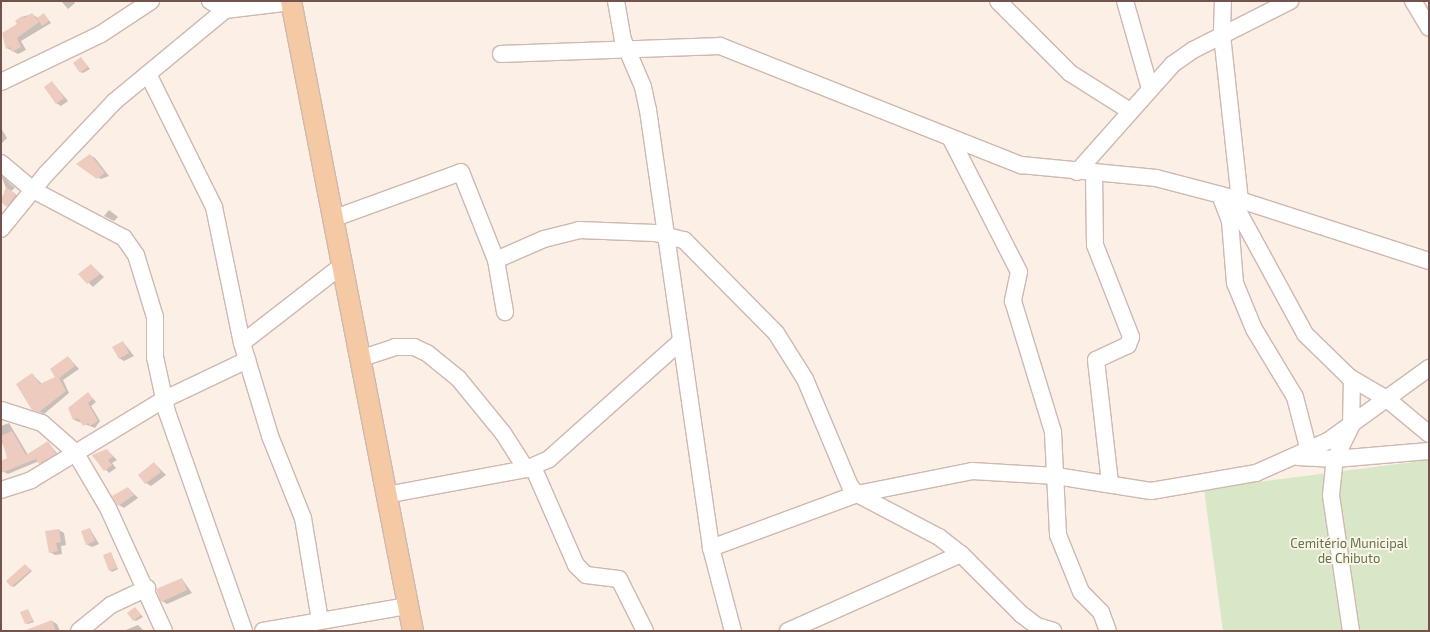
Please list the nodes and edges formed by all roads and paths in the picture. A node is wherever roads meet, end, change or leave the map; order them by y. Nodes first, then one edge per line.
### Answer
1 (151, 1) edge
2 (210, 1) edge
3 (292, 1) edge
4 (616, 1) edge
5 (998, 1) edge
6 (1125, 1) edge
7 (1223, 1) edge
8 (1290, 1) edge
9 (1413, 1) edge
10 (226, 10) junction
11 (1429, 28) edge
12 (1222, 35) junction
13 (625, 48) junction
14 (501, 54) dead end
15 (148, 74) junction
16 (1, 82) edge
17 (1150, 89) junction
18 (1130, 111) junction
19 (950, 139) junction
20 (1, 163) edge
21 (1077, 172) junction
22 (1094, 173) junction
23 (33, 190) junction
24 (1230, 198) junction
25 (332, 220) junction
26 (1, 229) edge
27 (664, 235) junction
28 (496, 260) junction
29 (1429, 261) edge
30 (340, 267) junction
31 (505, 312) dead end
32 (681, 341) junction
33 (242, 344) junction
34 (359, 359) junction
35 (247, 360) junction
36 (1429, 368) edge
37 (1352, 379) junction
38 (165, 399) junction
39 (1387, 399) junction
40 (1, 410) edge
41 (1351, 426) junction
42 (1429, 434) edge
43 (1429, 451) edge
44 (75, 452) junction
45 (1303, 454) junction
46 (1335, 459) junction
47 (529, 468) junction
48 (1056, 476) junction
49 (1110, 483) junction
50 (1, 490) edge
51 (857, 494) junction
52 (386, 495) junction
53 (711, 548) junction
54 (961, 554) junction
55 (147, 588) junction
56 (408, 606) junction
57 (320, 621) junction
58 (79, 631) edge
59 (164, 631) edge
60 (244, 631) edge
61 (263, 631) edge
62 (413, 631) edge
63 (645, 631) edge
64 (733, 631) edge
65 (788, 631) edge
66 (1054, 631) edge
67 (1108, 631) edge
68 (1351, 631) edge

1 - 16 street
2 - 10 street
3 - 10 street
3 - 25 main road
4 - 13 street
5 - 18 street
6 - 17 street
7 - 12 street
8 - 12 street
9 - 11 street
10 - 15 street
12 - 17 street
12 - 24 street
13 - 14 street
13 - 19 street
13 - 27 street
15 - 23 street
15 - 33 street
17 - 18 street
18 - 21 street
19 - 21 street
19 - 48 street
20 - 23 street
21 - 22 street
22 - 24 street
22 - 49 street
23 - 26 street
23 - 38 street
24 - 29 street
24 - 37 street
24 - 45 street
25 - 28 street
25 - 30 main road
27 - 28 street
27 - 32 street
27 - 51 street
28 - 31 street
30 - 33 street
30 - 34 main road
32 - 47 street
32 - 53 street
33 - 35 street
34 - 47 street
34 - 52 main road
35 - 38 street
35 - 57 street
36 - 39 street
37 - 39 street
37 - 41 street
38 - 44 street
38 - 60 street
39 - 41 street
39 - 42 street
40 - 44 street
41 - 45 street
41 - 46 street
43 - 46 street
44 - 50 street
44 - 55 street
45 - 46 street
45 - 49 street
46 - 68 street
47 - 52 street
47 - 63 street
48 - 49 street
48 - 51 street
48 - 67 street
51 - 53 street
51 - 54 street
52 - 56 main road
53 - 64 street
54 - 65 street
54 - 66 street
55 - 58 street
55 - 59 street
56 - 57 street
56 - 62 main road
57 - 61 street

